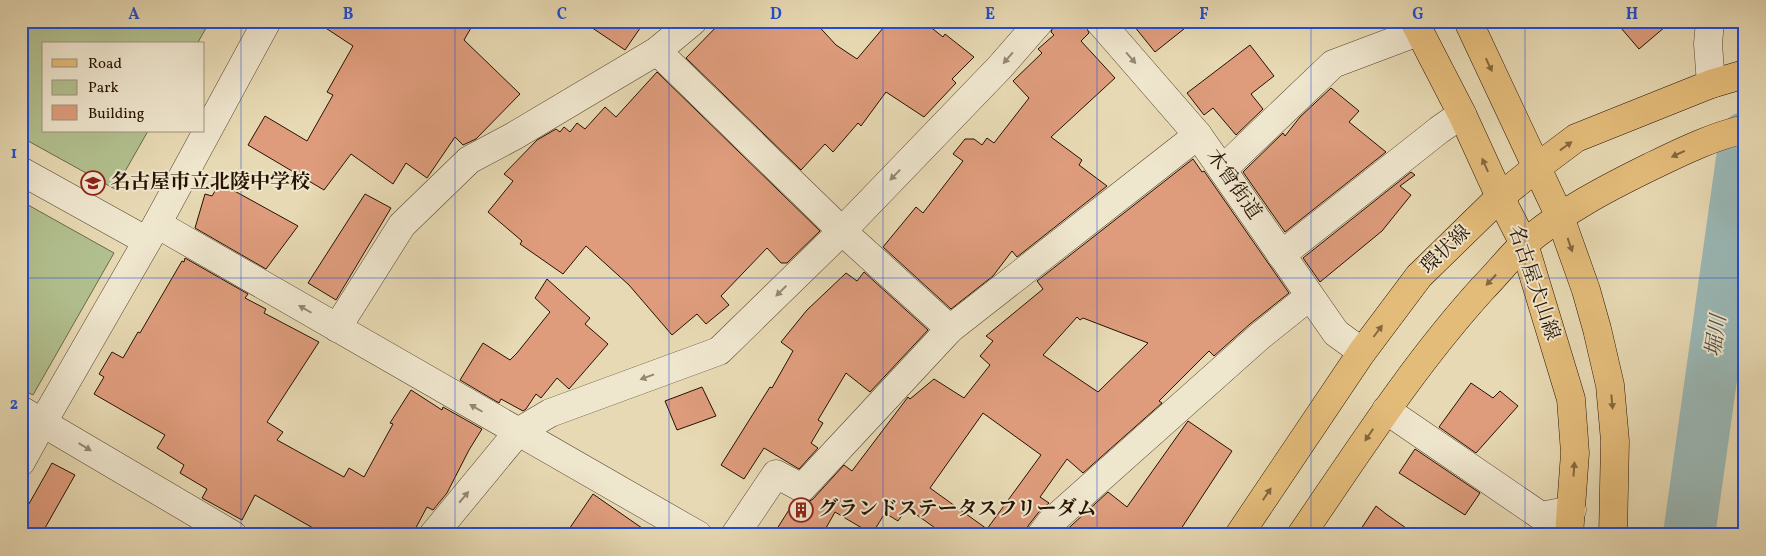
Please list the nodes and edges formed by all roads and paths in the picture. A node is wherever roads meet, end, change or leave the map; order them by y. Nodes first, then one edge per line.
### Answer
1 (267, 21) edge
2 (693, 21) edge
3 (1040, 21) edge
4 (1099, 21) edge
5 (1468, 21) edge
6 (1710, 21) edge
7 (1416, 26) edge
8 (656, 52) junction
9 (1728, 79) edge
10 (1462, 114) junction
11 (1734, 132) edge
12 (1198, 135) junction
13 (1536, 168) junction
14 (1223, 169) junction
15 (21, 171) edge
16 (1500, 197) junction
17 (1560, 217) junction
18 (842, 231) junction
19 (152, 232) junction
20 (1524, 244) junction
21 (1281, 255) junction
22 (1310, 296) junction
23 (337, 328) junction
24 (950, 329) junction
25 (1362, 352) junction
26 (1386, 410) junction
27 (32, 416) edge
28 (518, 432) junction
29 (21, 462) edge
30 (1570, 523) edge
31 (695, 534) edge
32 (233, 535) edge
33 (433, 535) edge
34 (734, 535) edge
35 (1041, 535) edge
36 (1240, 535) edge
37 (1301, 535) edge
38 (1613, 535) edge

1 - 19 street
2 - 8 street
3 -> 18 street
4 -> 12 street, 木曾街道
5 -> 13 main road
6 - 9 street
7 - 10 main road, 名古屋犬山線
7 - 14 street
8 - 18 street
8 - 23 street
13 -> 9 main road, 環状線
16 -> 10 main road, 名古屋犬山線
10 - 21 street
11 -> 17 main road
12 - 14 street, 木曾街道
12 - 24 street
13 - 16 main road, 環状線
13 - 17 main road
14 - 21 street, 木曾街道
15 - 19 street
16 - 20 main road, 名古屋犬山線
25 -> 16 main road, 環状線
17 - 20 main road
17 -> 38 main road
18 - 24 street
18 -> 28 street
23 -> 19 street
19 - 27 street
20 -> 26 main road
30 -> 20 main road, 名古屋犬山線
21 - 22 street, 木曾街道
22 - 25 street, 木曾街道
22 - 35 street
28 -> 23 street
24 - 34 street
36 -> 25 main road, 環状線
26 - 30 street
26 -> 37 main road
27 - 29 street
27 -> 32 street
28 - 31 street
33 -> 28 street

